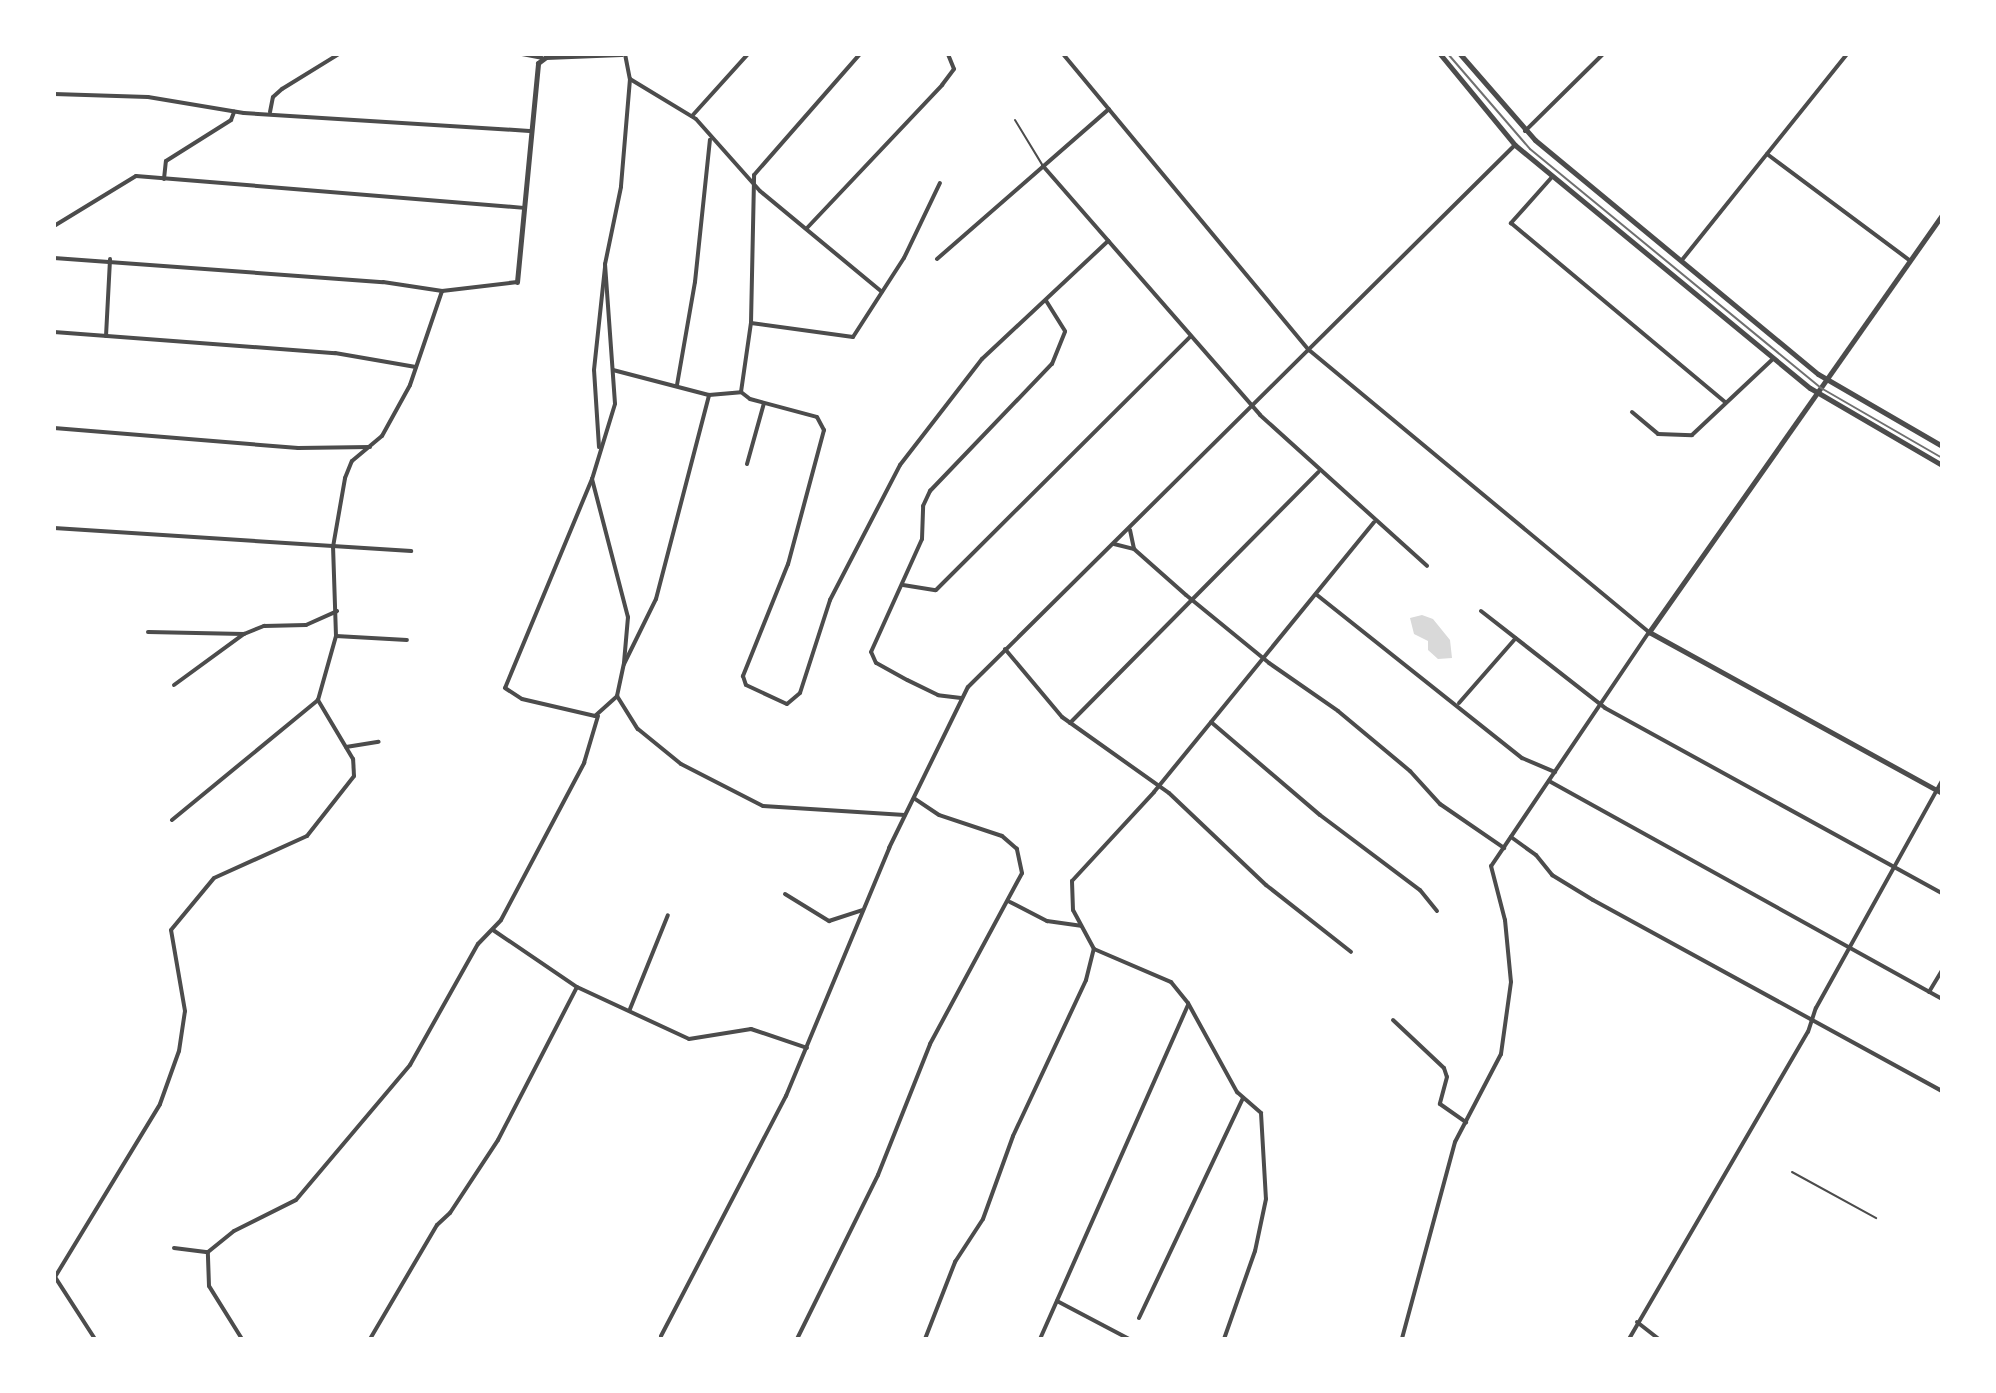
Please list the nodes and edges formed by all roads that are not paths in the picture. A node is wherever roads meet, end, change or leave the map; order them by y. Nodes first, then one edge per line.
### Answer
1 (339, 54) edge
2 (522, 54) edge
3 (623, 54) edge
4 (748, 54) edge
5 (860, 54) edge
6 (948, 54) edge
7 (1063, 54) edge
8 (1440, 54) edge
9 (1460, 54) edge
10 (1603, 54) edge
11 (1847, 54) edge
12 (542, 58) junction
13 (630, 79) junction
14 (54, 94) edge
15 (1109, 109) junction
16 (234, 112) junction
17 (270, 112) junction
18 (692, 116) junction
19 (1015, 120) dead end
20 (529, 131) junction
21 (1525, 131) junction
22 (710, 140) junction
23 (1515, 145) junction
24 (1766, 153) junction
25 (1043, 166) junction
26 (1552, 177) junction
27 (164, 179) junction
28 (940, 183) dead end
29 (754, 184) junction
30 (524, 208) junction
31 (1942, 215) edge
32 (54, 226) edge
33 (807, 228) junction
34 (1108, 241) junction
35 (54, 258) edge
36 (110, 259) junction
37 (937, 259) dead end
38 (1682, 260) junction
39 (1909, 260) junction
40 (605, 264) junction
41 (517, 282) joint
42 (442, 291) junction
43 (882, 292) junction
44 (1046, 301) junction
45 (751, 323) junction
46 (54, 332) edge
47 (106, 336) junction
48 (1190, 337) junction
49 (1309, 350) junction
50 (1774, 357) junction
51 (416, 367) junction
52 (613, 370) junction
53 (1826, 379) junction
54 (677, 385) junction
55 (741, 392) junction
56 (1817, 393) junction
57 (709, 395) junction
58 (1725, 402) junction
59 (764, 403) junction
60 (1253, 407) junction
61 (1632, 412) dead end
62 (54, 428) edge
63 (1942, 446) edge
64 (370, 447) junction
65 (599, 447) junction
66 (747, 464) dead end
67 (1942, 465) edge
68 (1318, 472) junction
69 (592, 479) junction
70 (1374, 522) junction
71 (54, 528) edge
72 (1129, 529) junction
73 (1113, 544) junction
74 (333, 547) junction
75 (1134, 549) junction
76 (411, 551) dead end
77 (1427, 566) dead end
78 (903, 585) junction
79 (1317, 595) junction
80 (1192, 600) junction
81 (337, 611) junction
82 (1481, 611) dead end
83 (148, 632) dead end
84 (1649, 632) junction
85 (244, 634) junction
86 (336, 636) junction
87 (1516, 638) junction
88 (407, 640) dead end
89 (1005, 649) junction
90 (1264, 658) junction
91 (624, 664) junction
92 (174, 685) dead end
93 (617, 696) junction
94 (961, 698) junction
95 (318, 700) junction
96 (1459, 703) junction
97 (1599, 704) junction
98 (598, 716) junction
99 (1211, 722) junction
100 (1070, 723) junction
101 (379, 742) dead end
102 (346, 747) junction
103 (1555, 772) junction
104 (1549, 781) junction
105 (1942, 781) edge
106 (1159, 785) junction
107 (1940, 791) edge
108 (915, 799) junction
109 (905, 815) junction
110 (172, 820) dead end
111 (1511, 837) junction
112 (1504, 848) junction
113 (1893, 868) junction
114 (1942, 893) edge
115 (785, 894) dead end
116 (1010, 902) junction
117 (862, 910) junction
118 (1437, 911) dead end
119 (668, 915) dead end
120 (1081, 926) junction
121 (493, 930) junction
122 (1094, 949) junction
123 (1850, 949) junction
124 (1351, 952) dead end
125 (1942, 970) edge
126 (577, 987) junction
127 (1929, 992) junction
128 (1942, 999) edge
129 (1188, 1003) junction
130 (630, 1009) junction
131 (1393, 1020) dead end
132 (1812, 1022) junction
133 (807, 1048) junction
134 (1942, 1091) edge
135 (1243, 1098) junction
136 (1466, 1122) junction
137 (1792, 1172) dead end
138 (1876, 1218) dead end
139 (174, 1248) dead end
140 (208, 1252) junction
141 (54, 1278) edge
142 (1057, 1301) junction
143 (1139, 1318) dead end
144 (1637, 1322) junction
145 (661, 1336) dead end
146 (95, 1339) edge
147 (242, 1339) edge
148 (370, 1339) edge
149 (797, 1339) edge
150 (925, 1339) edge
151 (1040, 1339) edge
152 (1129, 1339) edge
153 (1224, 1339) edge
154 (1402, 1339) edge
155 (1629, 1339) edge
156 (1659, 1339) edge

1 - 17 street
2 - 12 street
3 - 12 street
3 - 13 street
4 - 18 street
5 - 29 street
6 - 33 street
7 - 15 street
8 - 23 street
9 - 21 street
10 - 21 street
11 - 24 street
12 - 20 street
13 - 18 street
13 - 40 street
14 - 16 street
15 - 25 street
15 - 49 street
16 - 17 street
16 - 27 street
17 - 20 street
18 - 22 street
19 - 25 lane
20 - 30 street
21 - 38 street
22 - 29 street
22 - 54 street
23 - 26 street
23 - 49 street
24 - 38 street
24 - 39 street
25 - 34 street
25 - 37 street
26 - 50 street
26 - 58 street
27 - 30 street
27 - 32 street
28 - 43 street
29 - 33 street
29 - 45 street
30 - 41 street
31 - 39 street
33 - 43 street
34 - 44 street
34 - 48 street
35 - 36 street
36 - 42 street
36 - 47 street
38 - 53 street
39 - 53 street
40 - 52 street
40 - 65 street
41 - 42 street
42 - 51 street
43 - 45 street
44 - 59 street
44 - 78 street
45 - 55 street
46 - 47 street
47 - 51 street
48 - 60 street
48 - 78 street
49 - 60 street
49 - 84 street
50 - 56 street
50 - 58 street
51 - 64 street
52 - 54 street
52 - 65 street
53 - 56 street
53 - 63 street
54 - 57 street
55 - 57 street
55 - 59 street
56 - 67 street
56 - 84 street
57 - 91 street
58 - 61 street
59 - 66 street
60 - 68 street
60 - 72 street
62 - 64 street
64 - 74 street
65 - 69 street
68 - 70 street
68 - 80 street
69 - 91 street
69 - 98 street
70 - 77 street
70 - 79 street
71 - 74 street
72 - 73 street
72 - 75 street
73 - 75 street
73 - 89 street
74 - 76 street
74 - 81 street
75 - 80 street
78 - 94 street
79 - 90 street
79 - 96 street
80 - 90 street
80 - 100 street
81 - 85 street
81 - 86 street
82 - 87 street
83 - 85 street
84 - 97 street
84 - 107 street
85 - 92 street
86 - 88 street
86 - 95 street
87 - 96 street
87 - 97 street
89 - 94 street
89 - 100 street
90 - 99 street
90 - 112 street
91 - 93 street
93 - 98 street
93 - 109 street
94 - 108 street
95 - 102 street
95 - 110 street
96 - 103 street
97 - 103 street
97 - 113 street
98 - 121 street
99 - 106 street
99 - 118 street
100 - 106 street
101 - 102 street
102 - 141 street
103 - 104 street
104 - 111 street
104 - 123 street
105 - 107 street
106 - 120 street
106 - 124 street
107 - 113 street
108 - 109 street
108 - 116 street
109 - 117 street
111 - 112 street
111 - 132 street
112 - 136 street
113 - 114 street
113 - 123 street
115 - 117 street
116 - 120 street
116 - 149 street
117 - 133 street
119 - 130 street
120 - 122 street
121 - 126 street
121 - 140 street
122 - 129 street
122 - 150 street
123 - 127 street
123 - 132 street
125 - 127 street
126 - 130 street
126 - 148 street
127 - 128 street
129 - 135 street
129 - 142 street
130 - 133 street
131 - 136 street
132 - 134 street
132 - 144 street
133 - 145 street
135 - 143 street
135 - 153 street
136 - 154 street
137 - 138 lane
139 - 140 street
140 - 147 street
141 - 146 street
142 - 151 street
142 - 152 street
144 - 155 street
144 - 156 street

